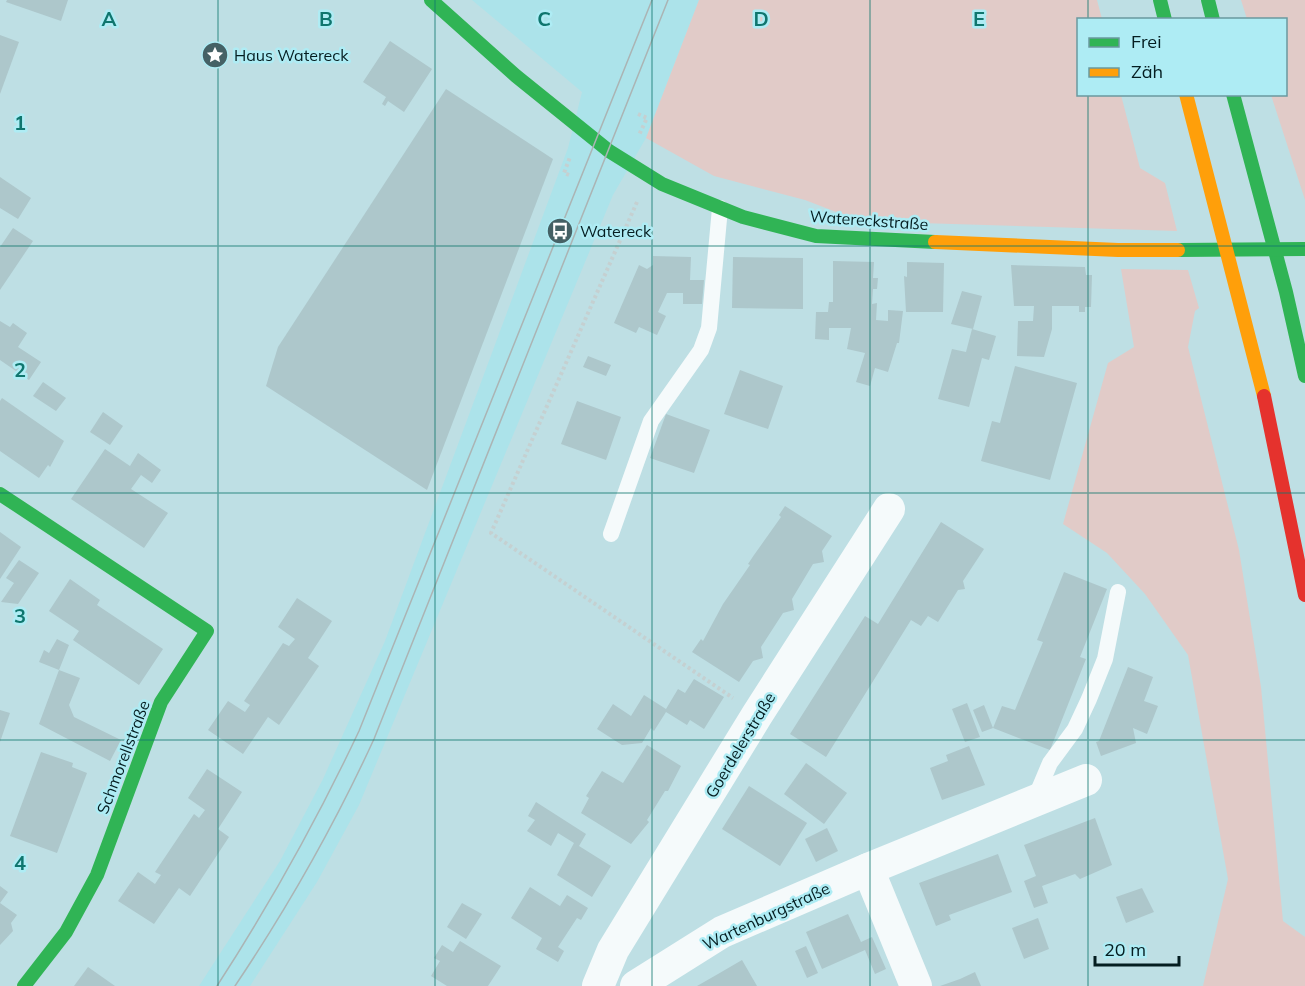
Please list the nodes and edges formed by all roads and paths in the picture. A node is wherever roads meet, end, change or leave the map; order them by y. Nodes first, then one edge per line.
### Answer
1 (431, 0) edge
2 (1160, 0) edge
3 (1208, 0) edge
4 (1164, 18) edge
5 (1212, 18) edge
6 (1187, 96) edge
7 (1234, 96) edge
8 (648, 176) junction
9 (720, 208) junction
10 (1305, 249) edge
11 (1305, 376) edge
12 (0, 494) edge
13 (889, 509) dead end
14 (610, 534) dead end
15 (1118, 592) dead end
16 (1305, 595) edge
17 (757, 715) junction
18 (1086, 780) dead end
19 (1034, 801) junction
20 (868, 869) junction
21 (24, 986) edge
22 (598, 986) edge
23 (636, 986) edge
24 (916, 986) edge

1 - 8 main road, Watereckstraße
2 - 4 main road
3 - 5 main road
6 - 16 main road
7 - 11 main road
8 - 9 main road, Watereckstraße
8 - 17 path
9 - 10 main road, Watereckstraße
9 - 14 lane
12 - 21 main road, Schmorellstraße
13 - 17 street, Goerdelerstraße
15 - 19 lane
17 - 22 street, Goerdelerstraße
18 - 19 street, Wartenburgstraße
19 - 20 street, Wartenburgstraße
20 - 23 street, Wartenburgstraße
20 - 24 street

